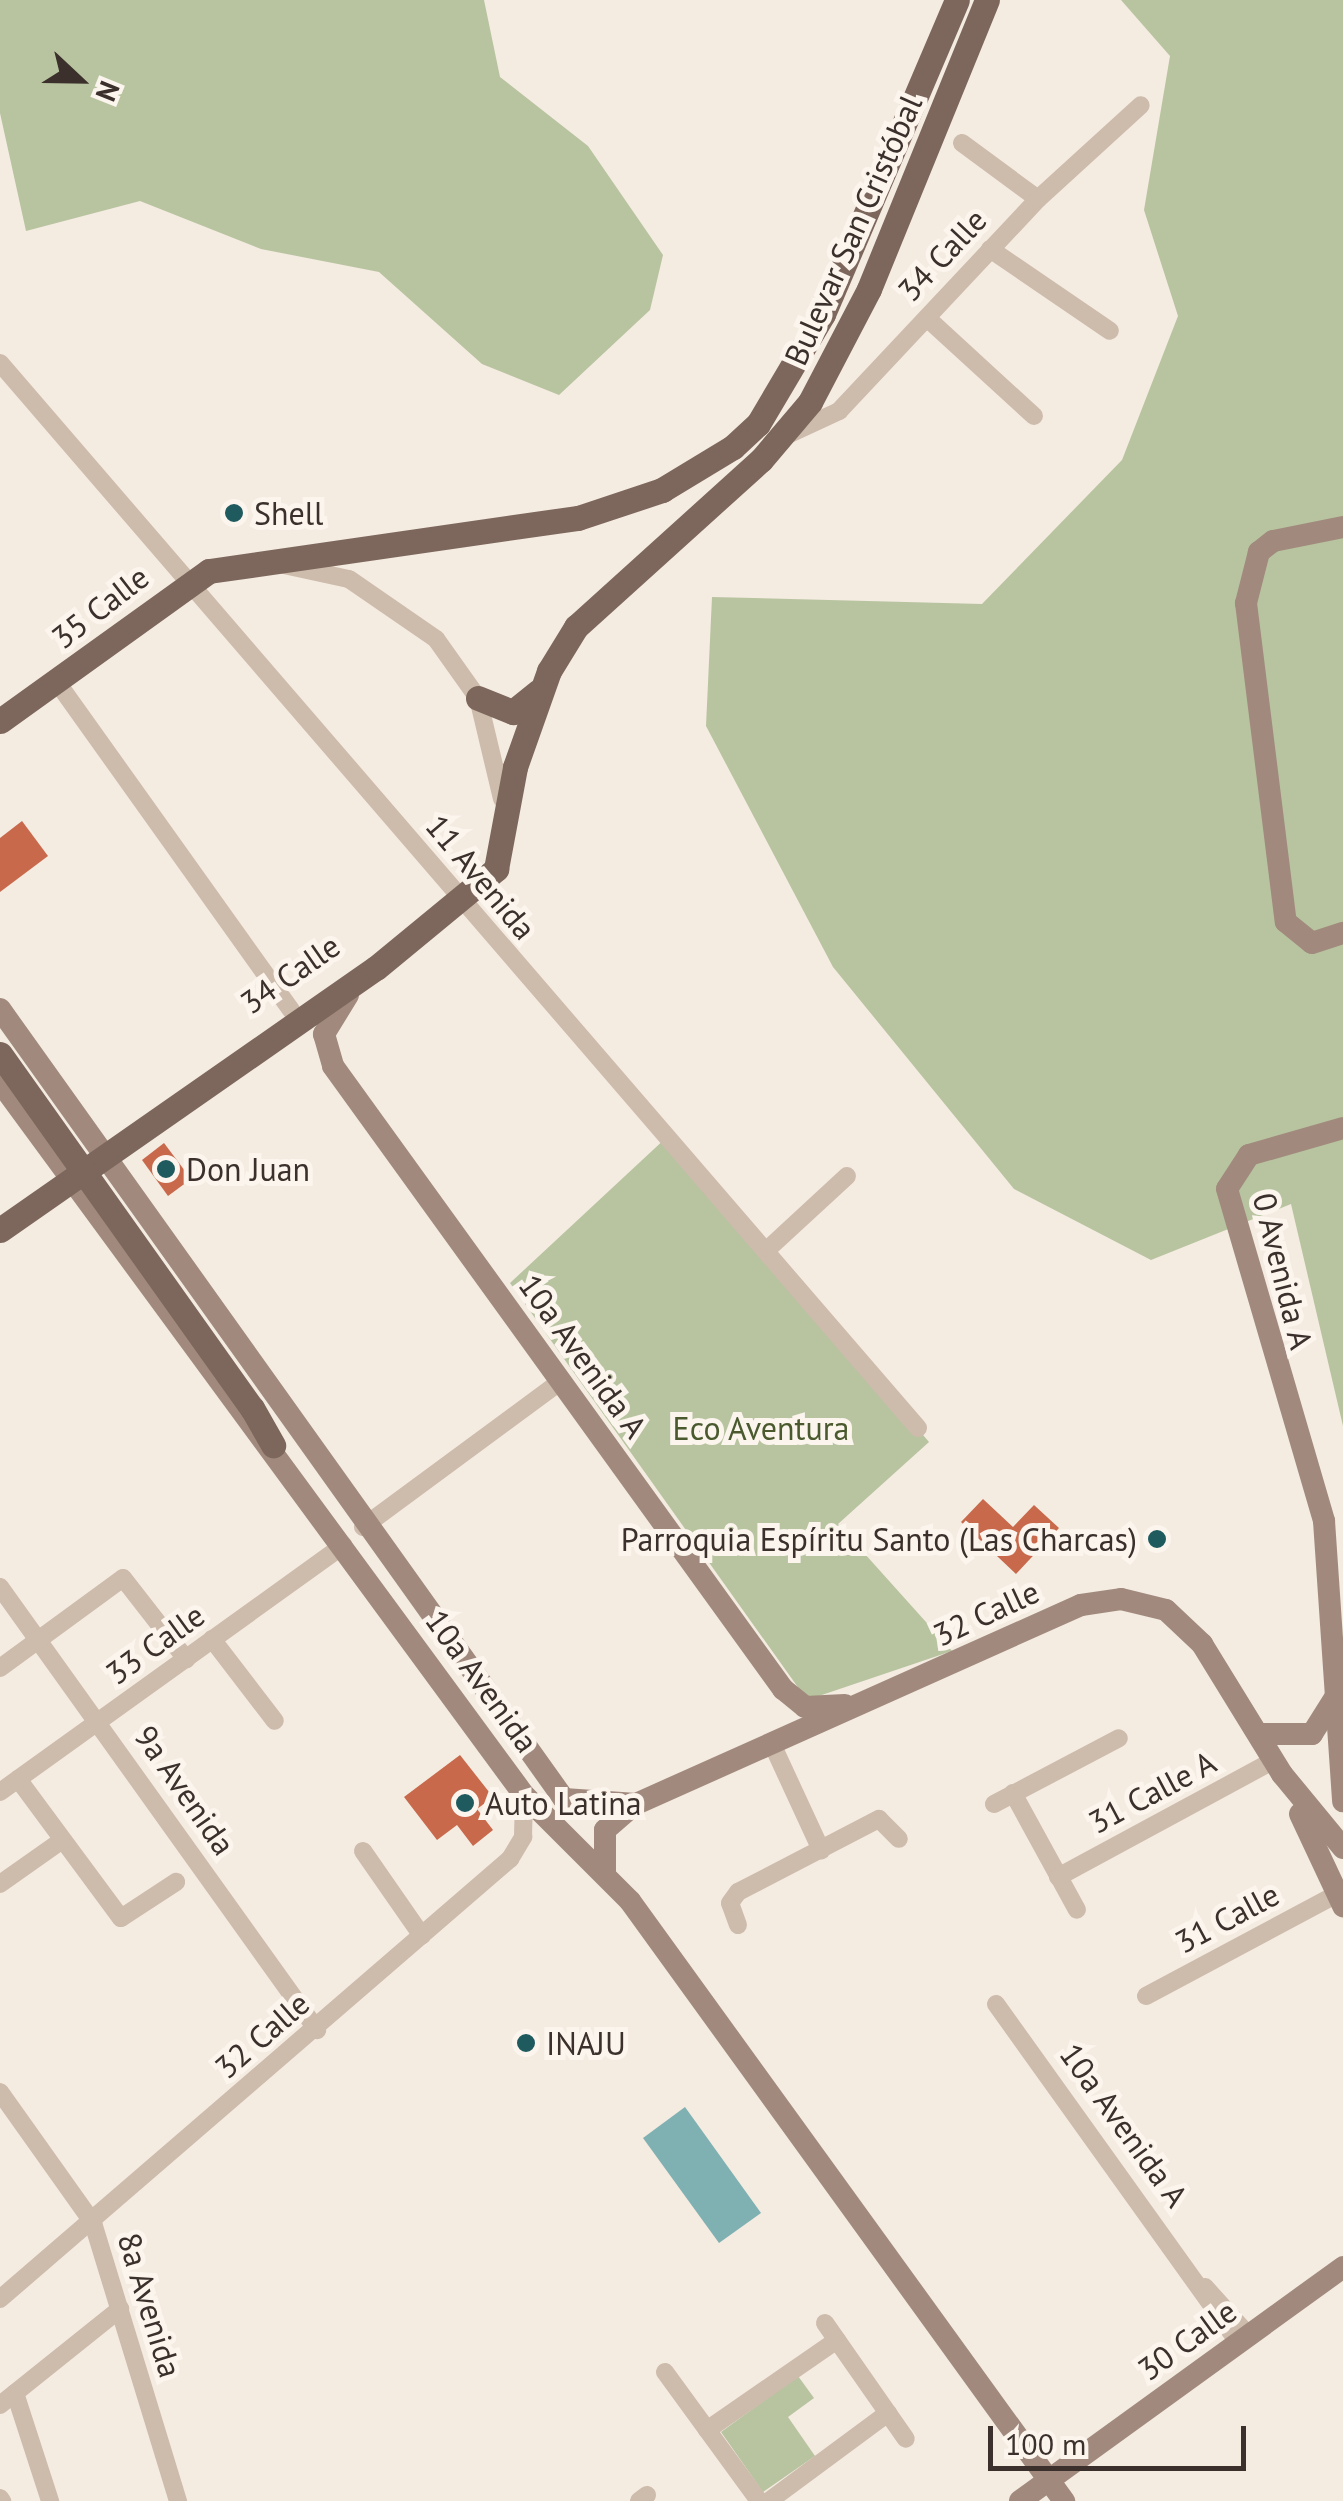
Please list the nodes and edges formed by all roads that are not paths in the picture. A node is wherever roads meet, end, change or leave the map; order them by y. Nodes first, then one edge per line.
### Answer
1 (957, 0) edge
2 (987, 0) edge
3 (1140, 105) dead end
4 (962, 143) dead end
5 (1038, 200) junction
6 (990, 250) junction
7 (927, 318) junction
8 (1110, 331) dead end
9 (0, 363) edge
10 (1034, 416) dead end
11 (784, 436) junction
12 (1343, 527) edge
13 (264, 560) junction
14 (191, 578) junction
15 (59, 670) junction
16 (541, 686) junction
17 (478, 698) junction
18 (0, 704) edge
19 (0, 722) edge
20 (506, 844) junction
21 (463, 902) junction
22 (428, 928) junction
23 (1343, 933) edge
24 (376, 968) junction
25 (0, 1009) edge
26 (291, 1010) junction
27 (0, 1054) edge
28 (0, 1082) edge
29 (198, 1086) junction
30 (1343, 1128) edge
31 (104, 1154) junction
32 (847, 1176) dead end
33 (70, 1180) junction
34 (136, 1197) junction
35 (101, 1223) junction
36 (0, 1230) edge
37 (769, 1248) junction
38 (561, 1381) junction
39 (918, 1428) dead end
40 (273, 1445) junction
41 (363, 1527) junction
42 (344, 1545) junction
43 (0, 1587) edge
44 (409, 1592) junction
45 (212, 1639) junction
46 (38, 1641) junction
47 (186, 1658) junction
48 (0, 1668) edge
49 (887, 1694) junction
50 (1335, 1696) junction
51 (100, 1720) junction
52 (274, 1720) dead end
53 (1262, 1734) junction
54 (1119, 1738) dead end
55 (773, 1746) junction
56 (1278, 1767) junction
57 (6, 1785) edge
58 (1013, 1793) junction
59 (524, 1796) junction
60 (1343, 1801) edge
61 (636, 1804) junction
62 (994, 1804) dead end
63 (577, 1805) joint
64 (899, 1838) dead end
65 (61, 1841) junction
66 (1343, 1848) edge
67 (821, 1850) junction
68 (363, 1851) dead end
69 (606, 1873) junction
70 (1058, 1877) junction
71 (176, 1882) dead end
72 (0, 1884) edge
73 (1340, 1900) edge
74 (1077, 1910) dead end
75 (738, 1925) dead end
76 (422, 1936) junction
77 (1146, 1996) dead end
78 (996, 2004) dead end
79 (317, 2030) junction
80 (0, 2092) edge
81 (93, 2224) junction
82 (1343, 2267) edge
83 (0, 2299) edge
84 (120, 2309) junction
85 (825, 2323) dead end
86 (837, 2340) junction
87 (1244, 2340) junction
88 (664, 2372) dead end
89 (7, 2399) edge
90 (888, 2413) junction
91 (707, 2430) junction
92 (906, 2439) dead end
93 (1049, 2480) junction
94 (50, 2501) edge
95 (178, 2501) edge
96 (759, 2501) edge
97 (769, 2501) edge
98 (1020, 2501) edge
99 (1064, 2501) edge

1 - 13 main road, Bulevar San Cristóbal
2 - 11 main road, Bulevar San Cristóbal
3 - 5 street, 34 Calle
4 - 5 street
5 - 6 street, 34 Calle
6 - 7 street, 34 Calle
6 - 8 street
7 - 10 street
7 - 11 street, 34 Calle
9 - 14 street, 11 Avenida
11 - 16 main road, Bulevar San Cristóbal
12 - 23 main road
13 - 14 main road, Bulevar San Cristóbal
13 - 17 street
14 - 15 main road, 35 Calle
14 - 21 street, 11 Avenida
15 - 18 main road
15 - 19 main road, 35 Calle
15 - 26 street
16 - 17 main road
16 - 20 main road, Bulevar San Cristóbal
17 - 20 street
20 - 21 main road, Bulevar San Cristóbal
21 - 22 main road, 34 Calle
21 - 37 street, 11 Avenida
22 - 24 main road, 34 Calle
22 - 26 main road, 34 Calle
24 - 29 main road, 34 Calle
24 - 38 main road, 10a Avenida A
25 - 31 main road, 10a Avenida
26 - 29 main road, 34 Calle
27 - 40 main road, bridge
28 - 33 main road, 10a Avenida
29 - 31 main road, 34 Calle
30 - 50 main road, 0 Avenida A
31 - 33 main road, 34 Calle
31 - 34 main road, 10a Avenida
32 - 37 street
33 - 35 main road, 10a Avenida
33 - 36 main road, 34 Calle
34 - 35 main road
34 - 41 main road, 10a Avenida
35 - 40 main road, 10a Avenida
37 - 39 street, 11 Avenida
38 - 41 street
38 - 49 main road, 10a Avenida A
40 - 42 main road, 10a Avenida
41 - 44 main road, 10a Avenida
42 - 44 main road
42 - 45 street, 33 Calle
42 - 59 main road, 10a Avenida
43 - 46 street, 9a Avenida
44 - 63 main road, 10a Avenida
45 - 47 street, 33 Calle
45 - 52 street
46 - 47 street
46 - 48 street
46 - 51 street, 9a Avenida
47 - 51 street, 33 Calle
49 - 53 main road, 32 Calle
49 - 55 main road, 32 Calle
50 - 53 main road
50 - 60 main road, 0 Avenida A
51 - 57 street, 33 Calle
51 - 79 street, 9a Avenida
53 - 56 main road
54 - 58 street
55 - 61 main road, 32 Calle
55 - 67 street
56 - 66 main road
56 - 70 street, 31 Calle A
56 - 73 main road
57 - 65 street
58 - 62 street
58 - 70 street
59 - 69 main road, 10a Avenida
59 - 76 street, 32 Calle
61 - 63 main road, 32 Calle
61 - 69 main road
64 - 67 street
65 - 71 street
65 - 72 street
67 - 75 street
68 - 76 street
69 - 93 main road, 10a Avenida
70 - 74 street
73 - 77 street, 31 Calle
76 - 79 street, 32 Calle
78 - 87 street, 10a Avenida A
79 - 81 street, 32 Calle
80 - 81 street, 8a Avenida
81 - 83 street, 32 Calle
81 - 84 street, 8a Avenida
82 - 87 main road, 30 Calle
84 - 89 street
84 - 95 street, 8a Avenida
85 - 86 street
86 - 90 street
86 - 91 street
87 - 93 main road, 30 Calle
88 - 91 street
89 - 94 street
90 - 92 street
90 - 97 street
91 - 96 street
93 - 98 main road, 30 Calle
93 - 99 main road, 10a Avenida

